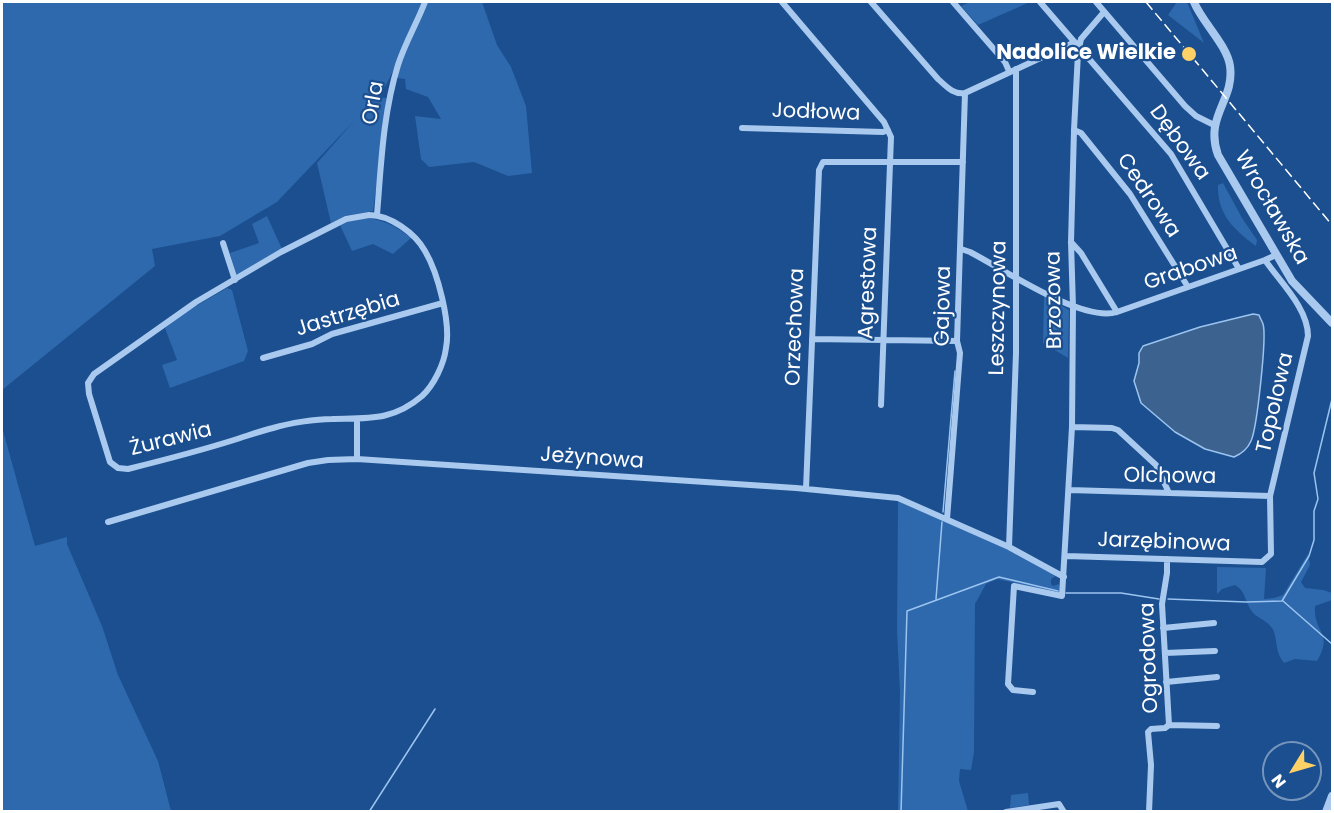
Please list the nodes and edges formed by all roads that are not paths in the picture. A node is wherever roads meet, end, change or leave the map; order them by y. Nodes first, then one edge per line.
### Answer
1 (425, 2) edge
2 (782, 2) edge
3 (871, 2) edge
4 (953, 2) edge
5 (1040, 2) edge
6 (1096, 2) edge
7 (1194, 2) edge
8 (1104, 12) junction
9 (1077, 44) junction
10 (1016, 69) junction
11 (1009, 71) junction
12 (965, 93) junction
13 (1214, 125) junction
14 (742, 128) dead end
15 (888, 130) junction
16 (1074, 130) junction
17 (963, 162) junction
18 (890, 163) junction
19 (377, 215) junction
20 (1071, 242) junction
21 (223, 243) dead end
22 (961, 249) junction
23 (1276, 255) junction
24 (1265, 260) junction
25 (1239, 269) junction
26 (1017, 277) junction
27 (236, 280) junction
28 (1188, 287) junction
29 (443, 303) junction
30 (1073, 307) junction
31 (1117, 312) junction
32 (1332, 323) edge
33 (812, 339) junction
34 (884, 340) junction
35 (957, 341) junction
36 (263, 358) dead end
37 (881, 405) dead end
38 (357, 419) junction
39 (1072, 426) junction
40 (357, 459) junction
41 (806, 489) junction
42 (1069, 490) junction
43 (1169, 492) junction
44 (1270, 496) junction
45 (947, 519) junction
46 (108, 522) dead end
47 (1009, 547) junction
48 (1066, 556) junction
49 (1167, 559) junction
50 (1262, 562) joint
51 (1064, 577) junction
52 (1214, 623) dead end
53 (1163, 628) junction
54 (1215, 651) dead end
55 (1165, 653) junction
56 (1217, 677) dead end
57 (1166, 682) junction
58 (1033, 692) dead end
59 (1169, 725) junction
60 (1217, 726) dead end
61 (1332, 796) edge
62 (1006, 812) edge
63 (1065, 812) edge
64 (1149, 812) edge
65 (1326, 812) edge

1 - 19 street, Orla
2 - 15 street
3 - 12 street
4 - 11 street
5 - 9 street, Dębowa
6 - 8 street
7 - 13 street
8 - 9 street, Brzozowa
8 - 13 street
9 - 10 street
9 - 16 street, Brzozowa
9 - 25 street, Dębowa
10 - 11 street
10 - 26 street, Leszczynowa
11 - 12 street
12 - 17 street, Gajowa
13 - 23 street, Wrocławska
14 - 15 street, Jodłowa
15 - 18 street, Agrestowa
16 - 20 street, Brzozowa
16 - 28 street, Cedrowa
17 - 18 street
17 - 22 street, Gajowa
18 - 33 street, Orzechowa
18 - 34 street, Agrestowa
19 - 27 street, Żurawia
19 - 29 street, Żurawia
20 - 30 street, Brzozowa
20 - 31 street
21 - 27 street
22 - 26 street, Grabowa
22 - 35 street, Gajowa
23 - 24 street, Grabowa
23 - 32 street, Wrocławska
24 - 25 street, Grabowa
24 - 44 street, Topolowa
25 - 28 street, Grabowa
26 - 30 street, Grabowa
26 - 47 street, Leszczynowa
27 - 38 street, Żurawia
28 - 31 street, Grabowa
29 - 36 street, Jastrzębia
29 - 38 street, Żurawia
30 - 31 street, Grabowa
30 - 39 street, Brzozowa
33 - 34 street
33 - 41 street, Orzechowa
34 - 35 street
34 - 37 street, Agrestowa
35 - 45 street, Gajowa
38 - 40 street
39 - 42 street, Brzozowa
39 - 43 street
40 - 41 street, Jeżynowa
40 - 46 street, Jeżynowa
41 - 45 street, Jeżynowa
42 - 43 street, Olchowa
42 - 48 street, Brzozowa
43 - 44 street, Olchowa
44 - 50 street, Topolowa
45 - 47 street, Jeżynowa
47 - 51 street, Jeżynowa
48 - 49 street, Jarzębinowa
48 - 51 street, Brzozowa
49 - 50 street, Jarzębinowa
49 - 53 street, Ogrodowa
51 - 58 street, Brzozowa
52 - 53 street
53 - 55 street, Ogrodowa
54 - 55 street
55 - 57 street, Ogrodowa
56 - 57 street
57 - 59 street, Ogrodowa
59 - 60 street
59 - 64 street, Ogrodowa
61 - 65 street
62 - 63 street

